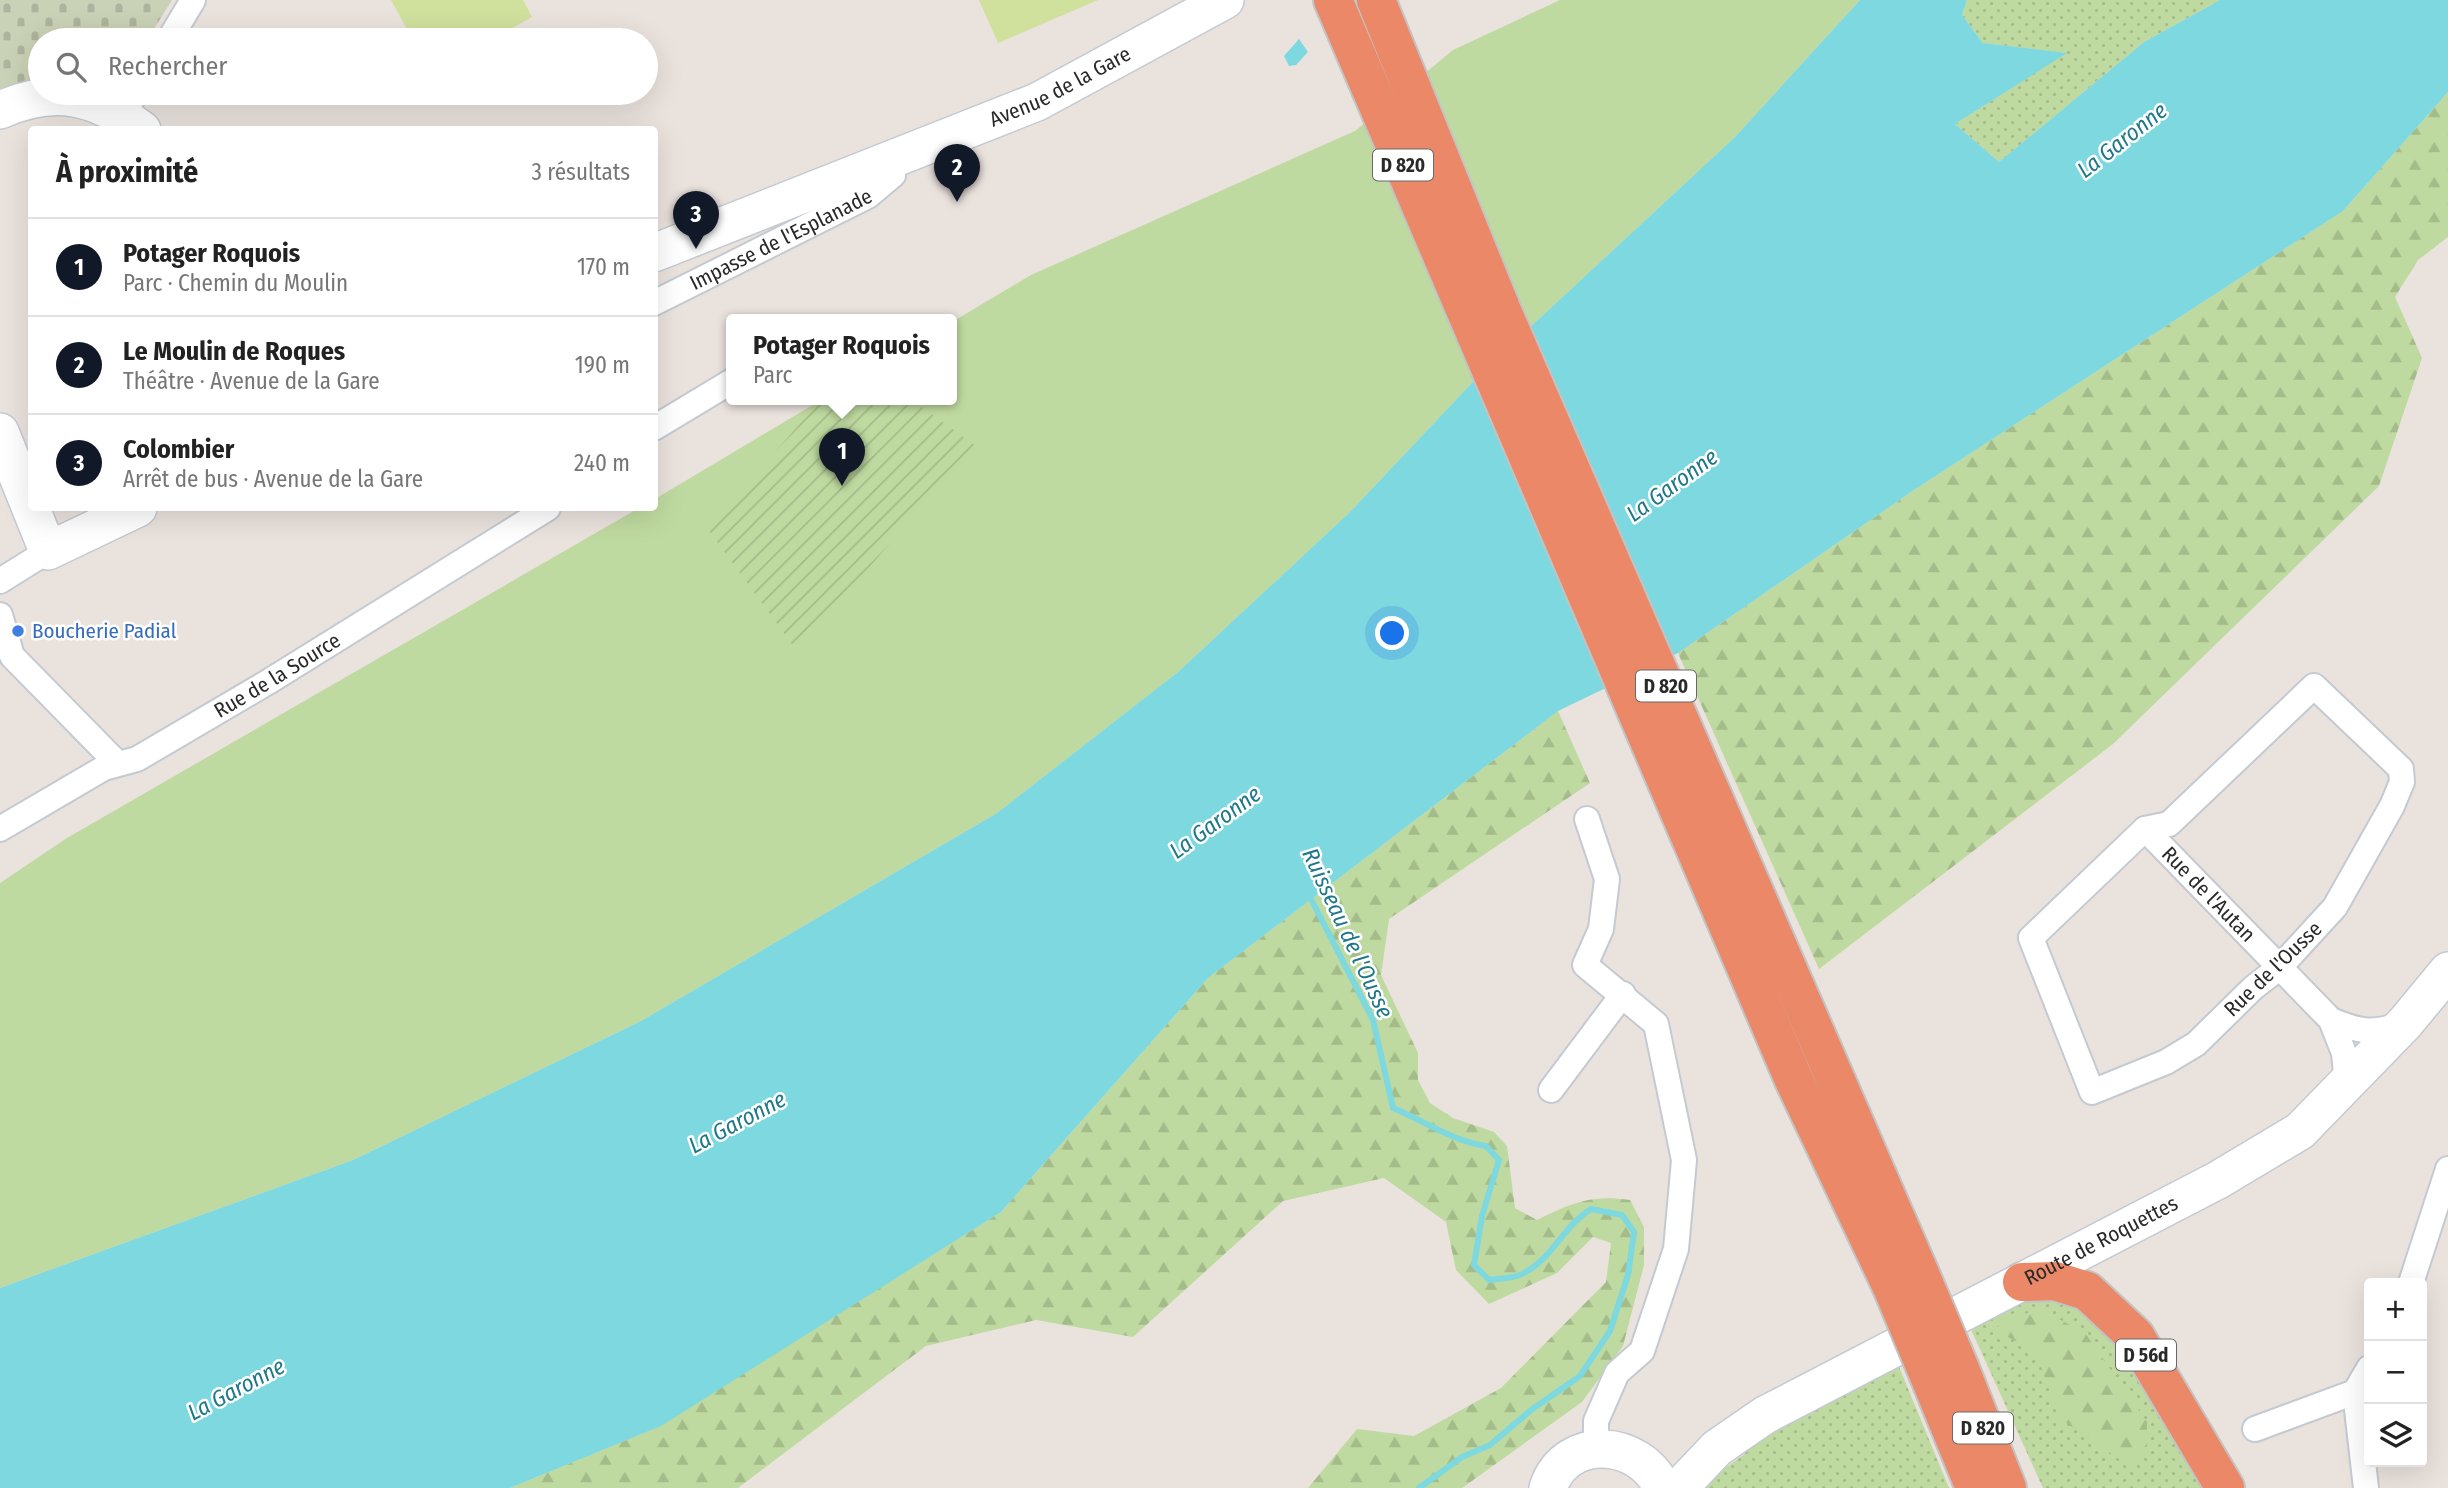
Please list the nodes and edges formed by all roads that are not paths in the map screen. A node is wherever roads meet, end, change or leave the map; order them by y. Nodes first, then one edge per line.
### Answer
1 (193, 0) edge
2 (1225, 0) edge
3 (1376, 0) edge
4 (1334, 1) edge
5 (176, 28) edge
6 (28, 98) edge
7 (108, 105) edge
8 (0, 110) edge
9 (134, 112) edge
10 (890, 162) junction
11 (658, 251) edge
12 (658, 301) edge
13 (1487, 320) junction
14 (726, 386) edge
15 (658, 426) edge
16 (0, 432) edge
17 (28, 501) edge
18 (32, 511) edge
19 (132, 511) edge
20 (543, 511) edge
21 (48, 551) junction
22 (0, 580) edge
23 (0, 615) edge
24 (117, 763) junction
25 (1587, 819) dead end
26 (0, 829) edge
27 (2146, 829) junction
28 (2280, 967) junction
29 (2447, 976) edge
30 (1623, 994) junction
31 (2331, 1020) junction
32 (2404, 1023) junction
33 (2347, 1084) junction
34 (1550, 1090) dead end
35 (2448, 1169) edge
36 (2414, 1278) edge
37 (1906, 1280) junction
38 (2022, 1282) junction
39 (1945, 1373) junction
40 (2364, 1376) edge
41 (2354, 1392) junction
42 (2255, 1429) dead end
43 (1596, 1448) junction
44 (1664, 1482) edge
45 (1548, 1488) edge
46 (1975, 1488) edge
47 (2007, 1488) edge
48 (2225, 1488) edge
49 (2366, 1488) edge

1 - 5 street
2 - 10 main road, Avenue de la Gare
3 - 13 highway, D 820
4 - 13 highway, D 820
6 - 8 main road
7 - 9 main road
10 - 11 main road, Avenue de la Gare
10 - 12 street, Impasse de l'Esplanade
13 - 37 highway, D 820
13 - 37 highway, D 820
14 - 15 street
16 - 17 main road
18 - 21 main road
19 - 21 main road
20 - 24 street, Rue de la Source
21 - 22 street
23 - 24 street
24 - 26 street, Rue de la Source
25 - 30 street
27 - 28 street, Rue de l'Autan
27 - 28 street, Rue de l'Ousse
27 - 28 street, Rue de l'Ousse
28 - 31 street, Rue de l'Autan
29 - 32 main road, Route de Roquettes
30 - 34 street
30 - 43 street
31 - 32 street, Rue de l'Autan
31 - 33 street, Rue de l'Autan
32 - 33 main road, Route de Roquettes
33 - 38 main road, Route de Roquettes
35 - 36 street
37 - 39 highway, D 820, bridge
38 - 44 main road, Route de Roquettes
38 - 48 highway, D 56d
39 - 46 highway, D 820
39 - 47 highway, D 820
40 - 41 street
41 - 42 street
41 - 49 street
43 - 44 main road
43 - 45 main road

